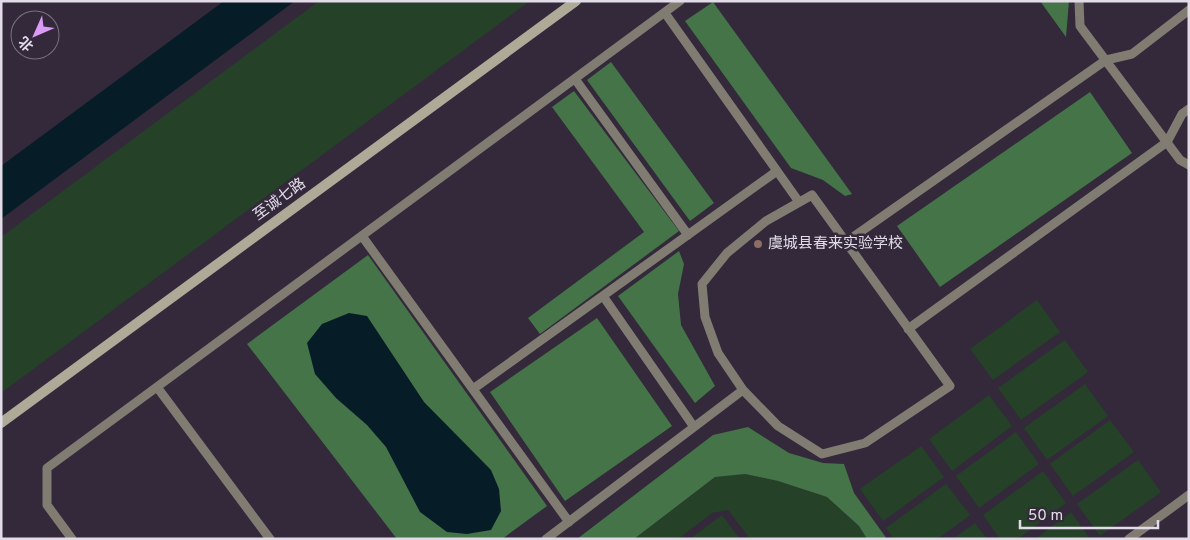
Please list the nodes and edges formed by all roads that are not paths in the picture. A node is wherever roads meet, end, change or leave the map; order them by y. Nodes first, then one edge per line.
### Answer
1 (576, 1) edge
2 (680, 1) edge
3 (1080, 1) edge
4 (1189, 10) edge
5 (665, 13) junction
6 (1106, 60) junction
7 (575, 79) junction
8 (1189, 109) edge
9 (1167, 142) junction
10 (1189, 165) edge
11 (777, 171) junction
12 (799, 202) junction
13 (688, 235) junction
14 (362, 236) junction
15 (846, 242) junction
16 (603, 296) junction
17 (908, 329) junction
18 (157, 387) junction
19 (473, 389) junction
20 (743, 390) junction
21 (1, 423) edge
22 (694, 427) junction
23 (1189, 495) edge
24 (569, 522) junction
25 (72, 539) edge
26 (270, 539) edge
27 (546, 539) edge
28 (1129, 539) edge

1 - 21 main road, 至诚七路
2 - 5 lane
3 - 6 lane
4 - 6 lane
5 - 7 lane
5 - 11 lane
6 - 9 lane
6 - 15 lane
7 - 13 lane
7 - 14 lane
8 - 9 lane
9 - 10 lane
9 - 17 lane
11 - 12 lane
11 - 13 lane
12 - 15 lane
12 - 20 lane
13 - 16 lane
14 - 18 lane
14 - 19 lane
15 - 17 lane
16 - 19 lane
16 - 22 lane
17 - 20 lane
18 - 25 lane
18 - 26 lane
19 - 24 lane
20 - 22 lane
22 - 24 lane
23 - 28 lane
24 - 27 lane

